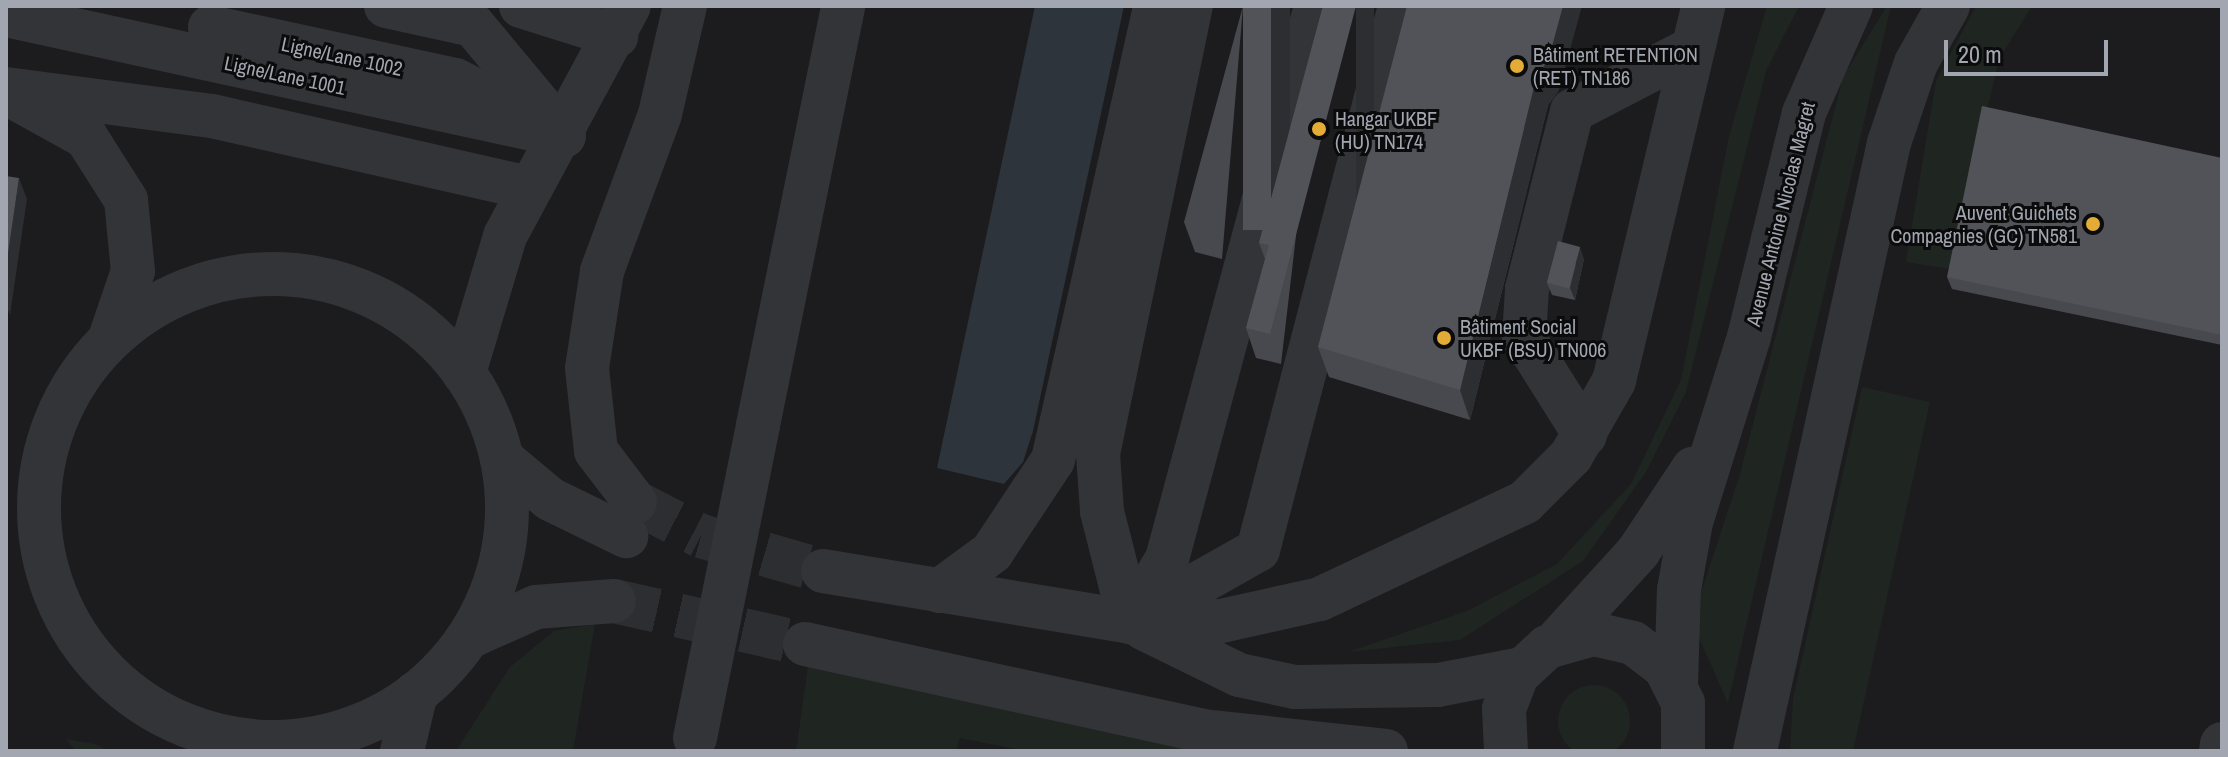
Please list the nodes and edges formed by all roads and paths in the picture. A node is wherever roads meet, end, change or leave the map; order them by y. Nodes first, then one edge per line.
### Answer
1 (110, 6) edge
2 (251, 6) edge
3 (386, 6) edge
4 (521, 6) edge
5 (561, 6) edge
6 (578, 6) edge
7 (685, 6) edge
8 (1155, 6) edge
9 (1191, 6) edge
10 (1316, 6) edge
11 (1400, 6) edge
12 (1703, 6) edge
13 (1851, 6) edge
14 (1948, 6) edge
15 (844, 9) edge
16 (6, 15) edge
17 (611, 16) edge
18 (1693, 48) junction
19 (6, 92) edge
20 (564, 136) junction
21 (530, 188) junction
22 (110, 338) junction
23 (464, 373) junction
24 (1719, 426) junction
25 (1585, 435) junction
26 (502, 459) junction
27 (823, 571) tunnel mouth
28 (939, 591) junction
29 (614, 601) tunnel mouth
30 (1130, 622) junction
31 (469, 637) junction
32 (805, 644) tunnel mouth
33 (1539, 656) junction
34 (1676, 683) junction
35 (416, 693) junction
36 (232, 744) edge
37 (694, 744) edge
38 (2222, 744) edge
39 (1693, 749) edge
40 (402, 751) edge
41 (1386, 751) edge
42 (1506, 751) edge
43 (1755, 751) edge
44 (2221, 751) edge

1 - 20 street, Ligne/Lane 1002
2 - 20 street
3 - 20 street
4 - 17 street
5 - 17 street
6 - 17 street
7 - 26 street
8 - 28 street
9 - 30 street
10 - 30 street
11 - 30 street
12 - 18 street
13 - 24 street, Avenue Antoine Nicolas Magret
14 - 43 street
15 - 37 street, bridge
16 - 20 street, Ligne/Lane 1001
17 - 20 street
18 - 25 street
18 - 25 street
19 - 21 street
19 - 22 street
20 - 21 street
21 - 23 street
22 - 23 street
22 - 36 street
23 - 26 street
24 - 33 street, Avenue Antoine Nicolas Magret
24 - 34 street, Avenue Antoine Nicolas Magret
25 - 30 street
26 - 31 street
27 - 28 street
28 - 30 street
29 - 31 street
30 - 33 street
31 - 35 street
32 - 41 street
33 - 34 street
33 - 42 street, Avenue Antoine Nicolas Magret
34 - 39 street, Avenue Antoine Nicolas Magret
35 - 36 street
35 - 40 street
38 - 44 street

